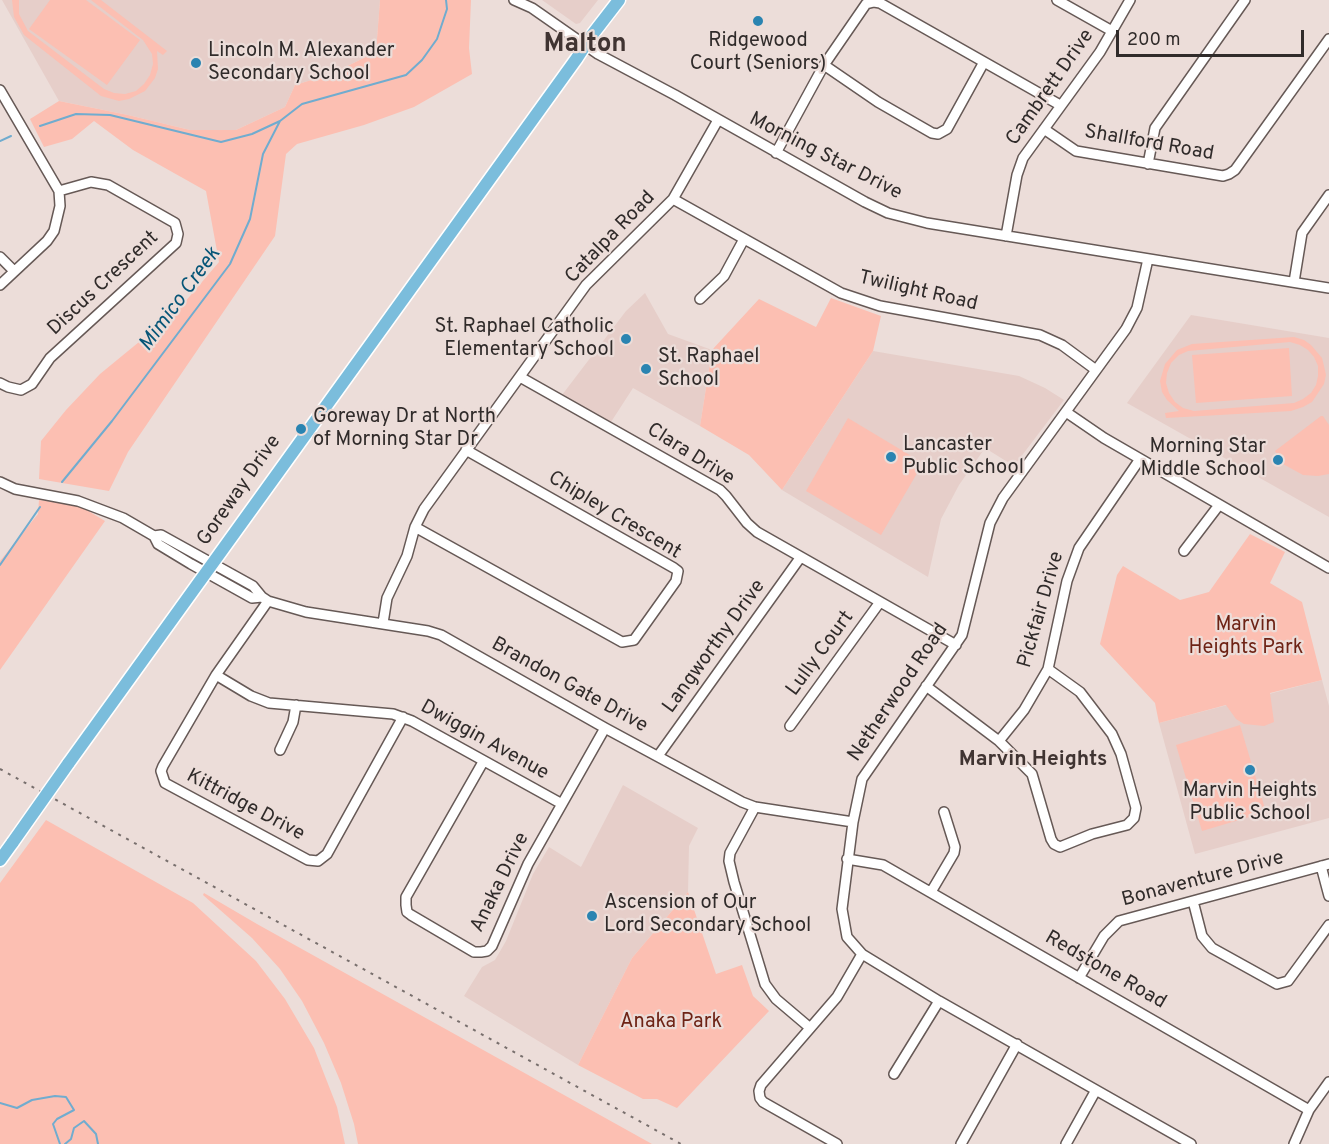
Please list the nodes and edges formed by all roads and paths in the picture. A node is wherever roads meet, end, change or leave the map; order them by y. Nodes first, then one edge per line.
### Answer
1 (514, 0) edge
2 (619, 0) edge
3 (1058, 0) edge
4 (1130, 0) edge
5 (1245, 0) edge
6 (1113, 31) junction
7 (1329, 39) edge
8 (585, 46) junction
9 (984, 62) junction
10 (824, 65) junction
11 (0, 90) edge
12 (1060, 105) junction
13 (718, 120) junction
14 (1044, 129) junction
15 (776, 153) junction
16 (1148, 164) junction
17 (58, 191) junction
18 (1329, 195) edge
19 (673, 199) junction
20 (1006, 236) junction
21 (744, 239) junction
22 (0, 257) edge
23 (1148, 259) junction
24 (14, 271) junction
25 (1294, 282) junction
26 (0, 285) edge
27 (1329, 288) edge
28 (700, 299) dead end
29 (1096, 370) junction
30 (520, 377) junction
31 (0, 383) edge
32 (1066, 412) junction
33 (466, 450) junction
34 (1140, 459) junction
35 (0, 482) edge
36 (1219, 506) junction
37 (415, 527) junction
38 (1184, 551) dead end
39 (800, 558) junction
40 (209, 568) junction
41 (1329, 568) edge
42 (265, 599) junction
43 (880, 602) junction
44 (383, 623) junction
45 (956, 645) junction
46 (1048, 669) junction
47 (216, 675) junction
48 (926, 686) junction
49 (296, 705) junction
50 (403, 717) junction
51 (790, 726) dead end
52 (605, 728) junction
53 (999, 741) junction
54 (280, 750) dead end
55 (658, 756) junction
56 (483, 762) junction
57 (562, 804) junction
58 (755, 807) junction
59 (944, 812) dead end
60 (853, 822) junction
61 (847, 859) junction
62 (0, 860) edge
63 (1325, 865) edge
64 (932, 892) junction
65 (1329, 896) edge
66 (1193, 901) junction
67 (1329, 925) edge
68 (862, 954) junction
69 (1079, 978) junction
70 (939, 1001) junction
71 (809, 1028) junction
72 (1017, 1044) junction
73 (894, 1074) dead end
74 (1329, 1082) edge
75 (1096, 1090) junction
76 (1309, 1110) junction
77 (837, 1144) edge
78 (961, 1144) edge
79 (1065, 1144) edge
80 (1191, 1144) edge
81 (1294, 1144) edge

1 - 8 street, Morning Star Drive
2 - 8 main road, Goreway Drive
3 - 6 street
4 - 6 street, Cambrett Drive
5 - 16 street
6 - 12 street, Cambrett Drive
7 - 16 street, Shallford Road
8 - 13 street, Morning Star Drive
8 - 40 main road, Goreway Drive
9 - 10 street
9 - 10 street
9 - 12 street
10 - 15 street
11 - 17 street
12 - 14 street, Cambrett Drive
13 - 15 street, Morning Star Drive
13 - 19 street, Catalpa Road
14 - 16 street, Shallford Road
14 - 20 street, Cambrett Drive
15 - 20 street, Morning Star Drive
17 - 24 street
17 - 31 street, Discus Crescent
18 - 25 street
19 - 21 street, Twilight Road
19 - 30 street, Catalpa Road
20 - 23 street, Morning Star Drive
21 - 28 street
21 - 29 street, Twilight Road
22 - 24 street
23 - 25 street, Morning Star Drive
23 - 29 street, Netherwood Road
24 - 26 street
25 - 27 street, Morning Star Drive
29 - 32 street, Netherwood Road
30 - 33 street, Catalpa Road
30 - 39 street, Clara Drive
32 - 34 street
32 - 45 street, Netherwood Road
33 - 37 street, Catalpa Road
33 - 37 street, Chipley Crescent
34 - 36 street
34 - 46 street, Pickfair Drive
35 - 40 street, Brandon Gate Drive
36 - 38 street
36 - 41 street
37 - 44 street, Catalpa Road
39 - 43 street, Clara Drive
39 - 55 street, Langworthy Drive
40 - 42 street, Brandon Gate Drive
40 - 62 main road, Goreway Drive, bridge
42 - 44 street, Brandon Gate Drive
42 - 47 street, Kittridge Drive
43 - 45 street, Clara Drive
43 - 51 street, Lully Court
44 - 52 street, Brandon Gate Drive
45 - 48 street, Netherwood Road
46 - 53 street, Pickfair Drive
46 - 53 street
47 - 49 street, Dwiggin Avenue
47 - 50 street, Kittridge Drive
48 - 53 street
48 - 60 street, Netherwood Road
49 - 50 street, Dwiggin Avenue
49 - 54 street
50 - 56 street, Dwiggin Avenue
52 - 55 street, Brandon Gate Drive
52 - 57 street, Anaka Drive
55 - 58 street, Brandon Gate Drive
56 - 57 street, Dwiggin Avenue
56 - 57 street, Anaka Drive
58 - 60 street, Brandon Gate Drive
58 - 71 street
59 - 64 street
60 - 61 street, Netherwood Road
61 - 64 street, Redstone Road
61 - 68 street, Netherwood Road
63 - 65 street
63 - 66 street, Bonaventure Drive
64 - 69 street, Redstone Road
66 - 67 street
66 - 69 street, Bonaventure Drive
68 - 70 street, Netherwood Road
68 - 71 street
69 - 76 street, Redstone Road
70 - 72 street, Netherwood Road
70 - 73 street
71 - 77 street
72 - 75 street, Netherwood Road
72 - 78 street
74 - 76 street
75 - 79 street
75 - 80 street, Netherwood Road
76 - 81 street

